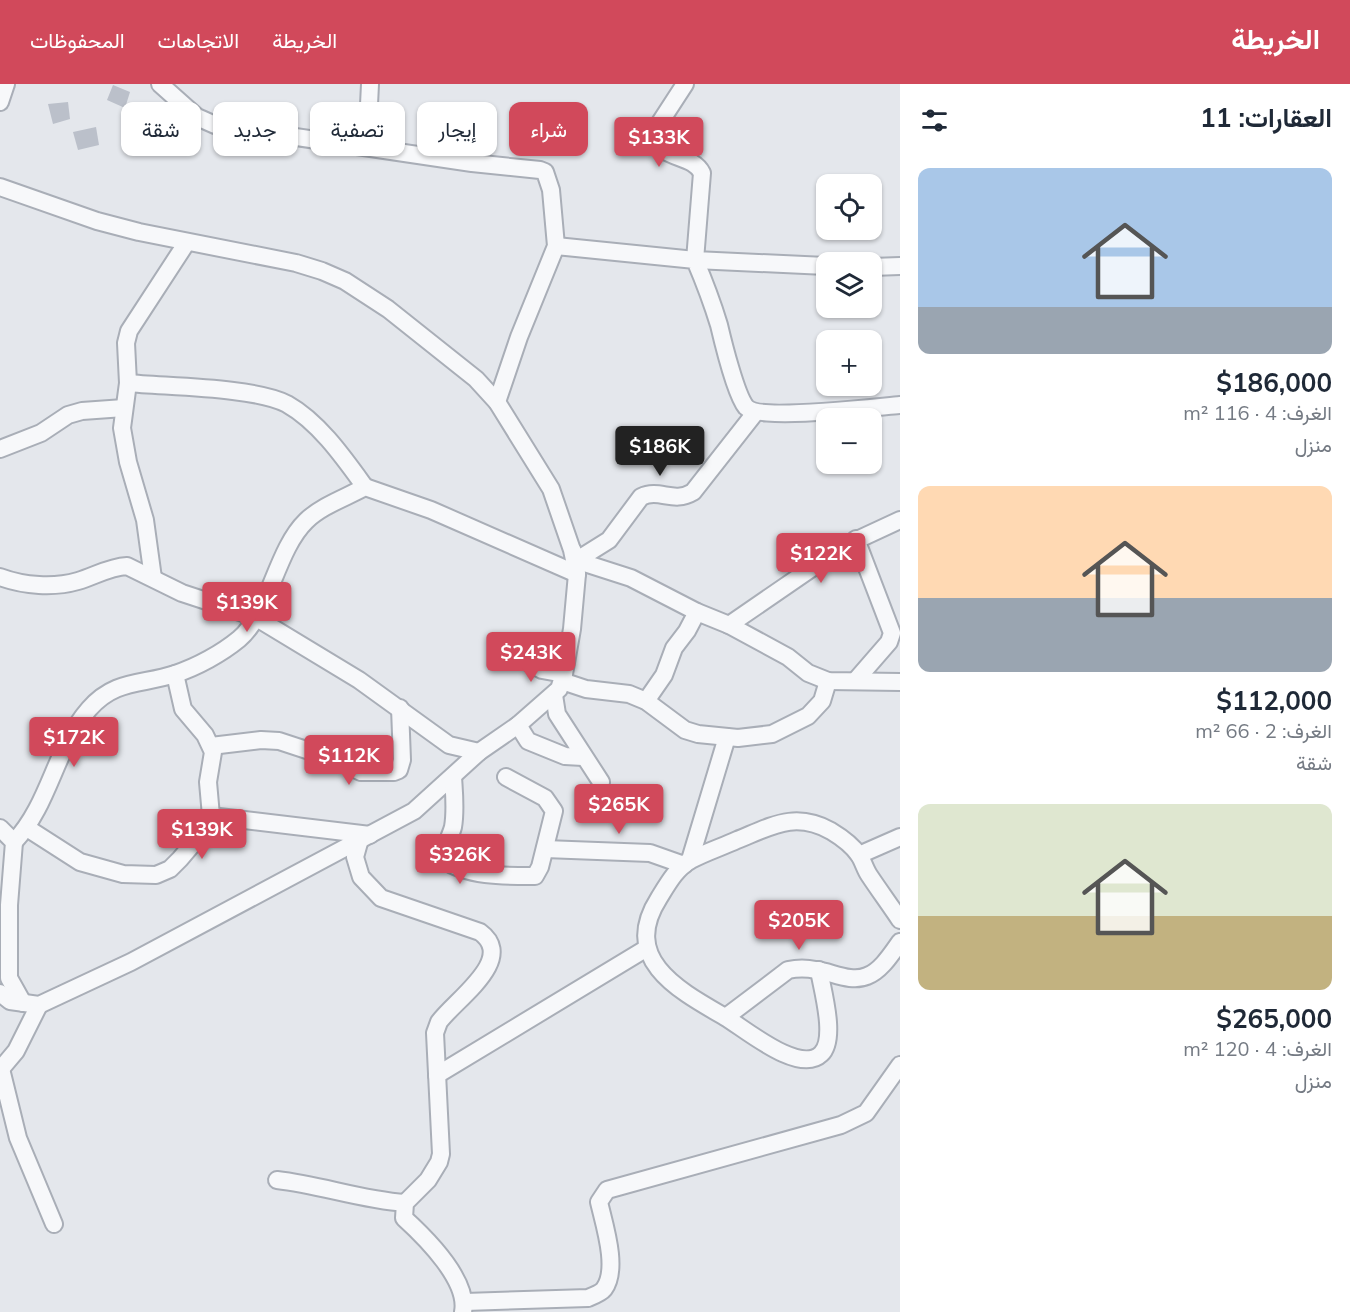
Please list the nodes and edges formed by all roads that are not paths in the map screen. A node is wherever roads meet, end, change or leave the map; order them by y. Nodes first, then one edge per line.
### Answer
1 (6, 84) edge
2 (160, 84) edge
3 (370, 84) edge
4 (685, 84) edge
5 (0, 102) edge
6 (369, 102) edge
7 (310, 138) edge
8 (405, 152) edge
9 (0, 187) edge
10 (188, 242) junction
11 (556, 246) junction
12 (695, 260) junction
13 (816, 266) edge
14 (900, 266) edge
15 (882, 267) edge
16 (128, 384) junction
17 (497, 402) junction
18 (900, 405) edge
19 (124, 408) junction
20 (755, 412) junction
21 (0, 449) edge
22 (365, 487) junction
23 (900, 520) edge
24 (856, 538) junction
25 (576, 562) junction
26 (0, 577) edge
27 (153, 578) junction
28 (697, 612) junction
29 (255, 617) junction
30 (729, 625) junction
31 (512, 653) dead end
32 (175, 674) junction
33 (856, 680) junction
34 (828, 681) junction
35 (900, 682) edge
36 (560, 683) junction
37 (646, 700) junction
38 (400, 708) junction
39 (518, 725) junction
40 (727, 737) junction
41 (211, 746) junction
42 (479, 752) junction
43 (583, 757) junction
44 (453, 777) junction
45 (506, 777) dead end
46 (601, 783) dead end
47 (211, 816) junction
48 (0, 828) edge
49 (27, 828) junction
50 (365, 837) junction
51 (900, 837) edge
52 (14, 842) junction
53 (545, 849) junction
54 (859, 855) junction
55 (687, 863) junction
56 (900, 920) edge
57 (900, 942) edge
58 (647, 948) junction
59 (819, 970) junction
60 (0, 993) edge
61 (31, 1004) junction
62 (726, 1017) junction
63 (900, 1065) edge
64 (1, 1070) edge
65 (437, 1075) junction
66 (277, 1180) dead end
67 (405, 1203) junction
68 (54, 1224) dead end
69 (464, 1307) edge

1 - 5 street
2 - 7 street
3 - 6 street
4 - 12 street
8 - 11 street
9 - 10 street
10 - 16 street
10 - 17 street
11 - 12 street
11 - 17 street
12 - 13 street
12 - 20 street
14 - 15 street
16 - 19 street
16 - 22 street
17 - 25 street
18 - 20 street
19 - 21 street
19 - 27 street
20 - 25 street
22 - 25 street
22 - 29 street
23 - 24 street
24 - 30 street
24 - 33 street
25 - 28 street
25 - 36 street
26 - 27 street
27 - 29 street
28 - 30 street
28 - 37 street
29 - 32 street
29 - 38 street
30 - 34 street
31 - 36 street
32 - 41 street
32 - 49 street
33 - 34 street
33 - 35 street
34 - 40 street
36 - 37 street
36 - 39 street
36 - 43 street
37 - 40 street
38 - 41 street
38 - 42 street
39 - 42 street
39 - 43 street
40 - 55 street
41 - 47 street
42 - 44 street
43 - 46 street
44 - 50 street
44 - 53 street
45 - 53 street
47 - 49 street
47 - 50 street
48 - 52 street
49 - 52 street
50 - 61 street
50 - 65 street
51 - 54 street
52 - 61 street
53 - 55 street
54 - 55 street
54 - 56 street
55 - 58 street
57 - 59 street
58 - 62 street
58 - 65 street
59 - 62 street
59 - 62 street
60 - 61 street
61 - 64 street
63 - 69 street
64 - 68 street
65 - 67 street
66 - 67 street
67 - 69 street

